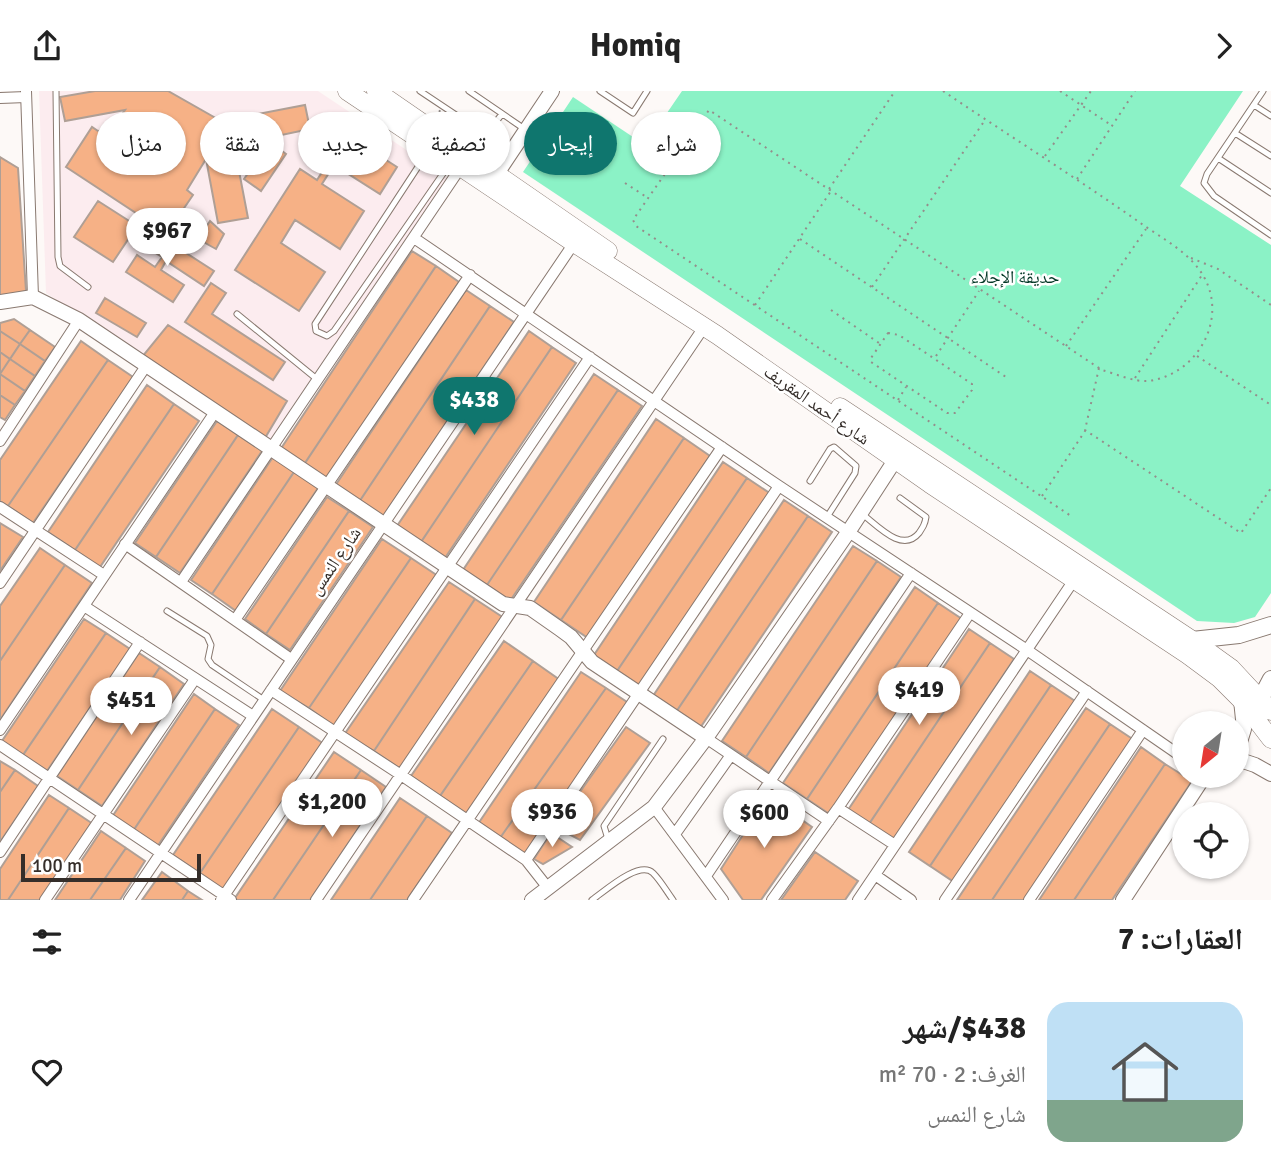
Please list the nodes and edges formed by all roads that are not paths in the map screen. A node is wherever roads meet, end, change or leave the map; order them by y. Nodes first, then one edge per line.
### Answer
1 (57, 91) edge
2 (347, 91) edge
3 (376, 91) edge
4 (420, 91) edge
5 (468, 91) edge
6 (552, 91) edge
7 (600, 91) edge
8 (617, 91) edge
9 (647, 91) edge
10 (1263, 91) edge
11 (26, 94) edge
12 (0, 98) edge
13 (612, 99) junction
14 (1254, 105) junction
15 (452, 112) edge
16 (499, 112) edge
17 (538, 112) edge
18 (1271, 116) edge
19 (1235, 133) junction
20 (406, 134) edge
21 (524, 134) edge
22 (1271, 156) edge
23 (1217, 158) junction
24 (407, 175) edge
25 (449, 175) edge
26 (451, 175) edge
27 (473, 175) edge
28 (496, 176) junction
29 (1271, 193) edge
30 (1271, 235) edge
31 (414, 238) junction
32 (574, 243) junction
33 (470, 275) junction
34 (88, 287) dead end
35 (33, 297) junction
36 (0, 302) edge
37 (237, 314) dead end
38 (526, 314) junction
39 (79, 320) junction
40 (704, 327) junction
41 (590, 357) junction
42 (146, 366) junction
43 (318, 380) junction
44 (655, 401) junction
45 (215, 412) junction
46 (0, 441) edge
47 (722, 447) junction
48 (272, 449) junction
49 (899, 454) junction
50 (810, 481) dead end
51 (326, 485) junction
52 (779, 486) junction
53 (900, 498) dead end
54 (0, 507) edge
55 (861, 513) junction
56 (827, 517) junction
57 (383, 522) junction
58 (36, 529) junction
59 (849, 531) junction
60 (125, 544) junction
61 (448, 565) junction
62 (911, 573) junction
63 (104, 575) junction
64 (1074, 580) junction
65 (181, 582) junction
66 (0, 583) edge
67 (84, 606) junction
68 (514, 607) junction
69 (167, 611) dead end
70 (970, 613) junction
71 (235, 620) junction
72 (1271, 625) edge
73 (1192, 640) junction
74 (140, 642) junction
75 (1027, 650) junction
76 (583, 653) junction
77 (291, 659) junction
78 (195, 679) junction
79 (1271, 679) edge
80 (1087, 691) junction
81 (639, 692) junction
82 (267, 695) junction
83 (1241, 700) junction
84 (1266, 705) edge
85 (1242, 711) edge
86 (253, 716) junction
87 (0, 730) edge
88 (1143, 730) junction
89 (335, 732) junction
90 (706, 738) junction
91 (663, 739) dead end
92 (1271, 739) edge
93 (0, 745) edge
94 (1172, 750) edge
95 (731, 755) junction
96 (1250, 763) edge
97 (1271, 774) edge
98 (401, 775) junction
99 (49, 778) junction
100 (770, 781) junction
101 (1196, 788) edge
102 (654, 807) junction
103 (838, 808) junction
104 (104, 814) junction
105 (468, 820) junction
106 (829, 821) junction
107 (675, 834) junction
108 (610, 842) junction
109 (895, 845) junction
110 (0, 852) edge
111 (161, 852) junction
112 (526, 860) junction
113 (875, 875) junction
114 (706, 876) junction
115 (548, 888) junction
116 (226, 899) edge
117 (45, 900) edge
118 (129, 900) edge
119 (316, 900) edge
120 (413, 900) edge
121 (533, 900) edge
122 (592, 900) edge
123 (673, 900) edge
124 (723, 900) edge
125 (772, 900) edge
126 (858, 900) edge
127 (911, 900) edge
128 (945, 900) edge
129 (1029, 900) edge
130 (1123, 900) edge

1 - 34 lane
2 - 20 highway, شارع أحمد المقريف
3 - 28 highway, شارع أحمد المقريف
4 - 15 lane
5 - 16 lane
6 - 17 street
7 - 13 lane
8 - 13 lane
9 - 13 lane
10 - 14 lane
11 - 12 street
11 - 35 street
14 - 18 lane
14 - 19 lane
19 - 22 lane
19 - 23 lane
21 - 28 street
23 - 29 lane
23 - 30 lane
24 - 25 lane
26 - 31 street
27 - 32 highway, شارع أحمد المقريف
28 - 49 highway, شارع أحمد المقريف
31 - 33 street
31 - 43 street
32 - 38 street, شارع النمس
32 - 40 highway, شارع أحمد المقريف
33 - 38 street
33 - 51 street
35 - 36 street
35 - 39 street
37 - 43 lane
38 - 41 street
38 - 57 street, شارع النمس
39 - 42 street
39 - 46 street
40 - 44 street
40 - 49 highway, شارع أحمد المقريف
41 - 44 street
41 - 61 street
42 - 45 street
42 - 58 street
43 - 48 street
44 - 47 street
44 - 68 street
45 - 48 street
45 - 60 street
47 - 52 street
47 - 76 street
48 - 51 street
48 - 65 street
49 - 55 street
49 - 64 highway, شارع أحمد المقريف
49 - 73 highway, شارع أحمد المقريف
50 - 56 lane
51 - 57 street
51 - 71 street
52 - 56 street
52 - 81 street
53 - 55 lane
54 - 58 street
55 - 59 street
56 - 59 street
57 - 61 street
57 - 77 street, شارع النمس
58 - 63 street
58 - 66 street
59 - 62 street
59 - 90 street
60 - 63 street
60 - 65 street
61 - 68 street
61 - 89 street
62 - 70 street
62 - 100 street
63 - 67 street
64 - 75 street
64 - 83 highway, شارع أحمد المقريف
65 - 71 street
67 - 74 street
67 - 87 street
68 - 76 street
68 - 98 street
69 - 82 lane
70 - 75 street
70 - 103 street
71 - 77 street
72 - 73 main road
73 - 84 highway, شارع أحمد المقريف
74 - 78 street
74 - 99 street
75 - 80 street
75 - 109 street
76 - 81 street
76 - 105 street
77 - 82 street, شارع النمس
78 - 86 street
78 - 104 street
79 - 84 main road
80 - 88 street
80 - 128 street
81 - 90 street
81 - 112 street
82 - 86 street, شارع النمس
82 - 89 street
83 - 85 street
83 - 92 highway, شارع أحمد المقريف
86 - 111 street, شارع النمس
88 - 94 street
88 - 129 street
89 - 98 street
89 - 116 street
90 - 95 street
90 - 102 street
91 - 108 lane
93 - 99 street
95 - 100 street
95 - 107 street
96 - 97 street
98 - 105 street
98 - 119 street
99 - 104 street
99 - 110 street
100 - 106 street
100 - 114 street
101 - 130 street
102 - 107 street
102 - 108 street
103 - 106 street
103 - 109 street
104 - 111 street
104 - 117 street
105 - 112 street
105 - 120 street
106 - 125 street
107 - 114 street
108 - 115 street
109 - 113 street
111 - 116 street
111 - 118 street, شارع النمس
112 - 115 street
113 - 126 street
113 - 127 street
114 - 124 street
115 - 121 street
122 - 123 lane

